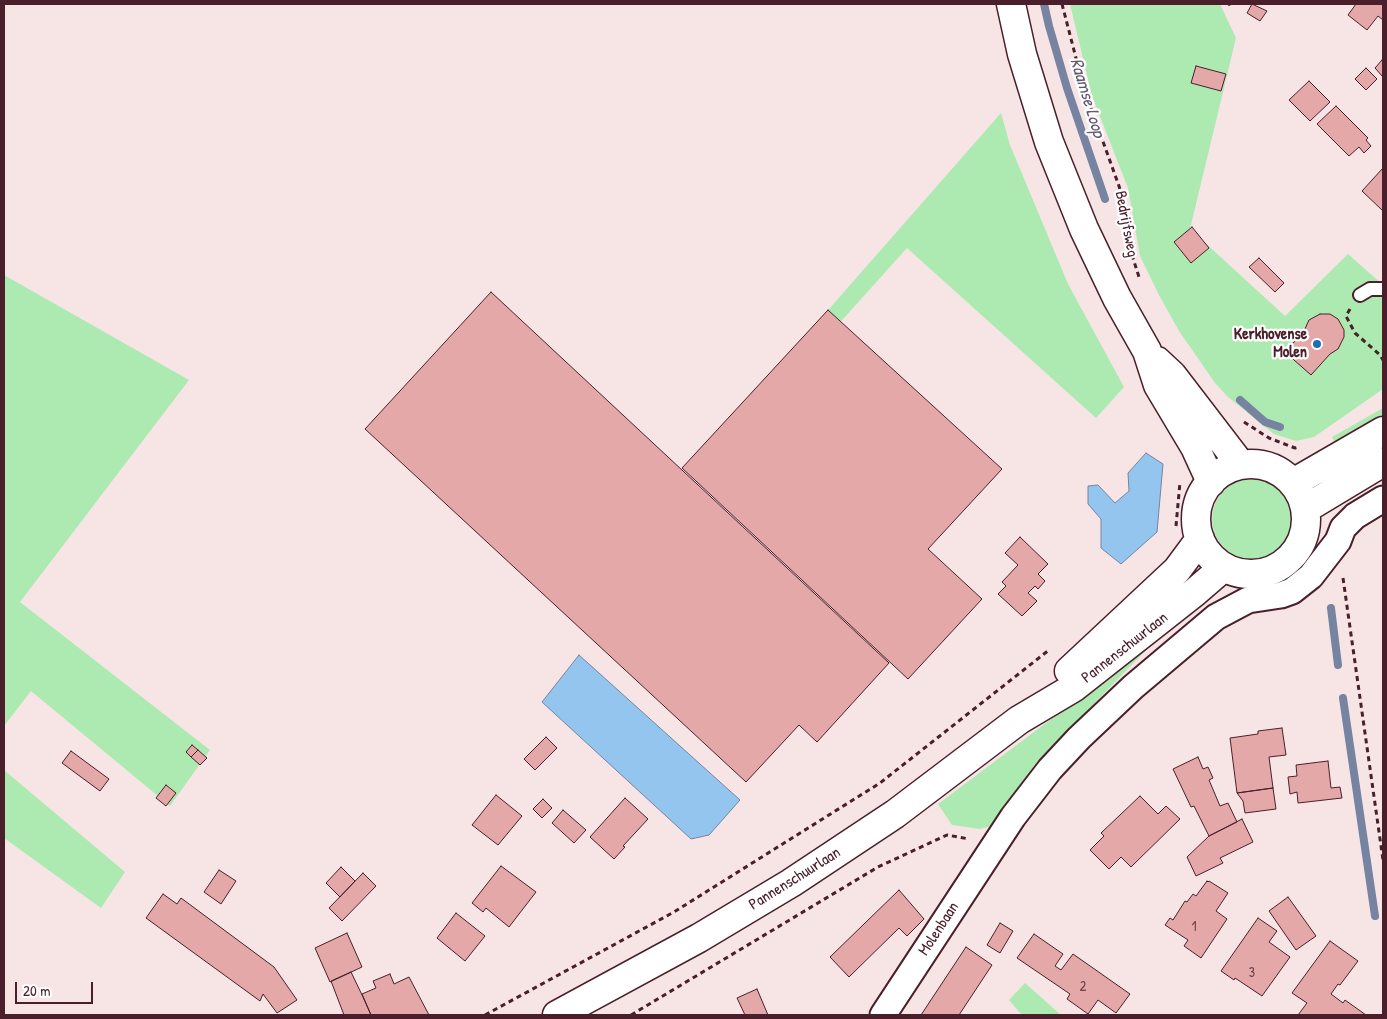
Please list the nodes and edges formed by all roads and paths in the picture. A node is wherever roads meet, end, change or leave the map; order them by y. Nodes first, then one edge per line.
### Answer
1 (1012, 4) edge
2 (1062, 4) edge
3 (1142, 283) dead end
4 (1383, 289) edge
5 (1360, 295) joint
6 (1147, 351) junction
7 (1383, 360) edge
8 (1238, 418) dead end
9 (1383, 431) edge
10 (1301, 446) dead end
11 (1383, 462) edge
12 (1240, 465) junction
13 (1179, 477) dead end
14 (1211, 482) junction
15 (1292, 483) junction
16 (1383, 499) edge
17 (1305, 509) junction
18 (1176, 529) dead end
19 (1200, 540) junction
20 (1338, 541) junction
21 (1224, 567) junction
22 (1050, 649) dead end
23 (1020, 720) junction
24 (946, 835) dead end
25 (1383, 860) edge
26 (485, 1015) edge
27 (557, 1015) edge
28 (631, 1015) edge
29 (883, 1015) edge

1 - 6 main road, Bedrijfsweg
2 - 3 path, Bedrijfsweg
4 - 5 lane
5 - 7 path
6 - 12 main road, Bedrijfsweg
6 - 14 main road, Bedrijfsweg
8 - 10 path
9 - 15 main road
11 - 17 main road
12 - 14 main road
12 - 15 main road
13 - 18 path
14 - 19 main road
15 - 17 main road
16 - 20 street
17 - 21 main road
19 - 21 main road
19 - 23 main road, Pannenschuurlaan
20 - 25 path
20 - 29 street, Molenbaan
21 - 23 main road, Pannenschuurlaan
22 - 26 path
23 - 27 main road, Pannenschuurlaan
24 - 28 path

